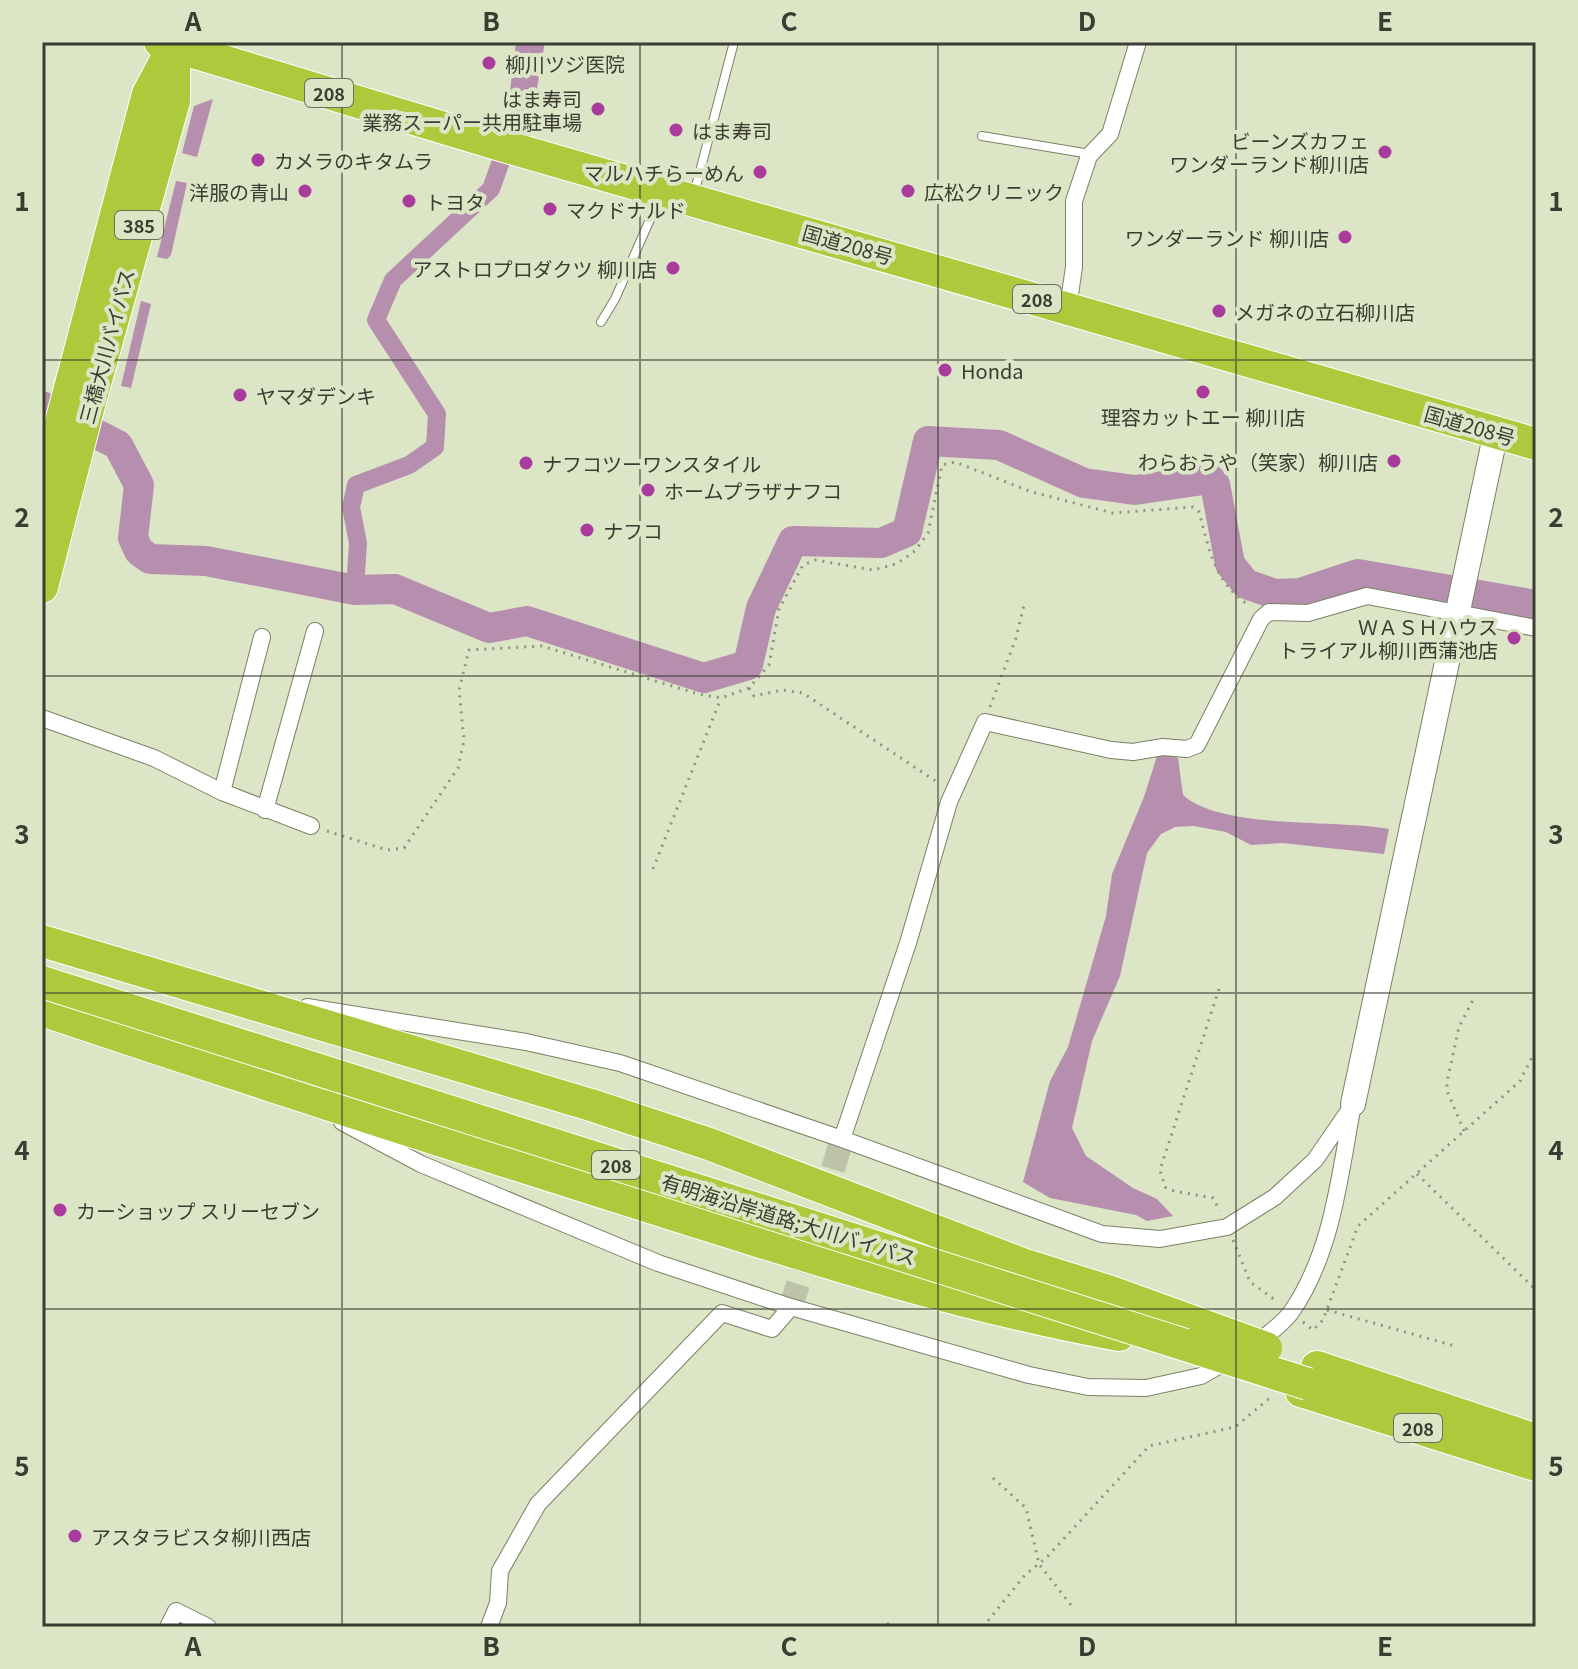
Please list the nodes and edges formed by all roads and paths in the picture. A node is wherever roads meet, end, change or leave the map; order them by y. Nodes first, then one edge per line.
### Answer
1 (734, 42) edge
2 (1138, 42) edge
3 (169, 43) edge
4 (982, 136) dead end
5 (1091, 155) junction
6 (678, 195) junction
7 (1068, 308) junction
8 (601, 322) dead end
9 (1496, 432) junction
10 (1536, 444) edge
11 (66, 448) junction
12 (42, 494) edge
13 (42, 587) edge
14 (1024, 605) dead end
15 (1269, 612) junction
16 (1458, 613) junction
17 (1536, 628) edge
18 (315, 631) dead end
19 (262, 637) dead end
20 (749, 688) junction
21 (721, 698) junction
22 (42, 718) edge
23 (985, 722) junction
24 (222, 792) junction
25 (954, 792) junction
26 (265, 810) junction
27 (311, 826) joint
28 (653, 869) dead end
29 (42, 941) edge
30 (42, 982) edge
31 (1219, 989) dead end
32 (42, 992) edge
33 (239, 998) junction
34 (1473, 1000) dead end
35 (42, 1010) edge
36 (1536, 1049) edge
37 (279, 1089) junction
38 (1353, 1104) junction
39 (1464, 1131) junction
40 (842, 1139) junction
41 (1417, 1174) junction
42 (1227, 1227) junction
43 (1536, 1290) edge
44 (791, 1307) junction
45 (1327, 1310) junction
46 (1291, 1312) junction
47 (1130, 1337) junction
48 (1455, 1346) dead end
49 (1300, 1384) junction
50 (1536, 1440) edge
51 (1536, 1455) edge
52 (1536, 1465) edge
53 (993, 1478) dead end
54 (1039, 1564) junction
55 (1074, 1609) dead end
56 (887, 1623) dead end
57 (168, 1627) edge
58 (208, 1627) edge
59 (489, 1627) edge
60 (891, 1627) edge
61 (983, 1627) edge

1 - 6 lane
2 - 5 street
3 - 6 highway, 国道208号 / 208
3 - 11 highway, 三橋大川バイパス / 385
4 - 5 lane
5 - 7 street
6 - 7 highway, 国道208号 / 208
6 - 8 lane
7 - 9 highway, 国道208号 / 208
9 - 10 highway, 国道208号 / 208
9 - 16 street
11 - 12 highway, 三橋大川バイパス / 385
11 - 13 highway, 三橋大川バイパス / 385
14 - 23 path
15 - 16 street
15 - 20 path
15 - 23 street
16 - 17 street
16 - 38 street
18 - 26 street
19 - 24 street
20 - 21 path
20 - 25 path
21 - 27 path
21 - 28 path
22 - 24 street
23 - 25 street
24 - 26 street
25 - 40 street
26 - 27 street
29 - 33 highway
30 - 49 highway, 有明海沿岸道路;大川バイパス / 208, bridge
31 - 42 path
32 - 47 highway, 有明海沿岸道路;大川バイパス / 208
33 - 40 street
33 - 49 highway, bridge
34 - 39 path
35 - 37 highway
36 - 39 path
37 - 44 street
37 - 47 highway
38 - 42 street
38 - 46 street
39 - 41 path
40 - 42 street
41 - 43 path
41 - 45 path
42 - 46 path
44 - 46 street
44 - 59 street
45 - 46 path
45 - 48 path
47 - 49 highway, 有明海沿岸道路;大川バイパス / 208
49 - 50 highway
49 - 51 highway, 有明海沿岸道路;大川バイパス / 208
49 - 52 highway, 有明海沿岸道路;大川バイパス / 208
49 - 54 path
53 - 54 path
54 - 55 path
54 - 61 path
56 - 60 path
57 - 58 street

